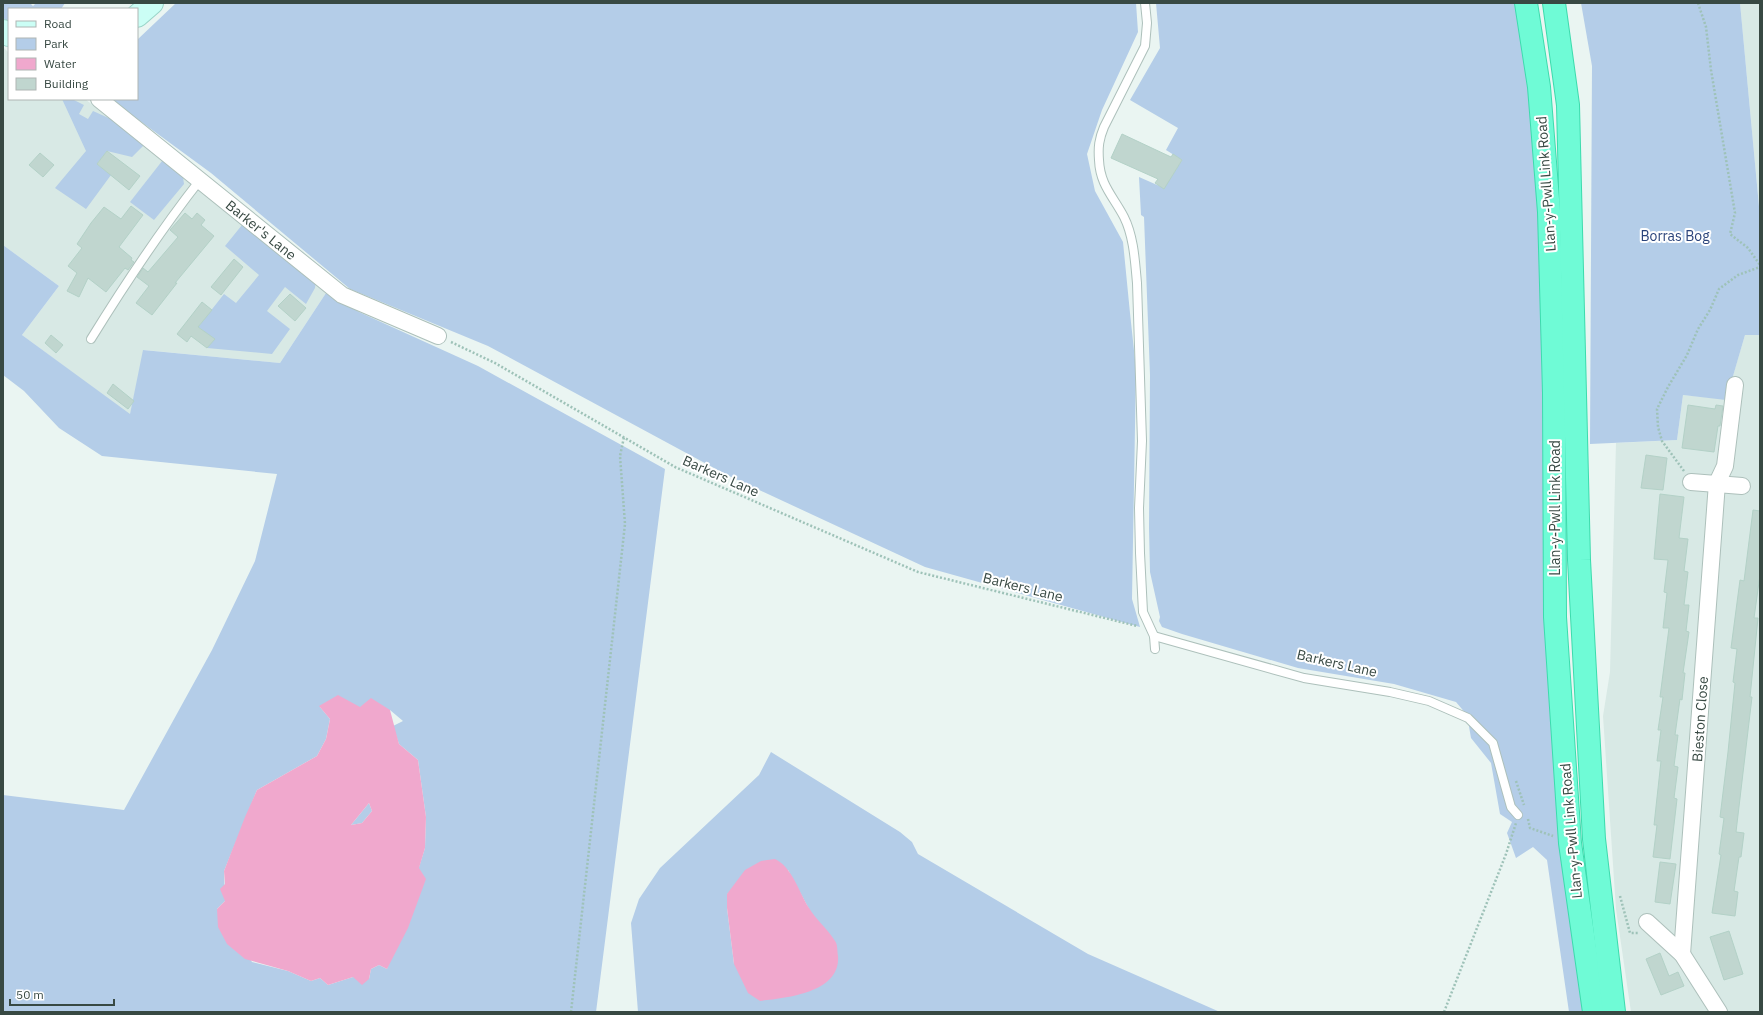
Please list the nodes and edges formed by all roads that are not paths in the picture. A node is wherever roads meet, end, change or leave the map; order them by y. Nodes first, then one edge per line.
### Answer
1 (152, 3) edge
2 (1145, 3) edge
3 (1526, 3) edge
4 (1554, 3) edge
5 (138, 15) edge
6 (100, 100) edge
7 (200, 180) junction
8 (438, 336) road end
9 (91, 340) dead end
10 (1735, 385) dead end
11 (1691, 482) road end
12 (1717, 484) junction
13 (1742, 486) dead end
14 (1152, 633) junction
15 (1155, 649) dead end
16 (1522, 814) road end
17 (1647, 922) dead end
18 (1682, 954) junction
19 (1594, 1012) edge
20 (1614, 1012) edge
21 (1719, 1012) edge

1 - 5 street
2 - 14 lane
3 - 19 highway, Llan-y-Pwll Link Road
4 - 20 highway, Llan-y-Pwll Link Road
6 - 7 street, Barker's Lane
7 - 8 street, Barker's Lane
7 - 9 lane
10 - 12 street, Bieston Close
11 - 12 street
12 - 13 street
12 - 18 street, Bieston Close
14 - 15 lane
14 - 16 lane
17 - 18 street
18 - 21 street

